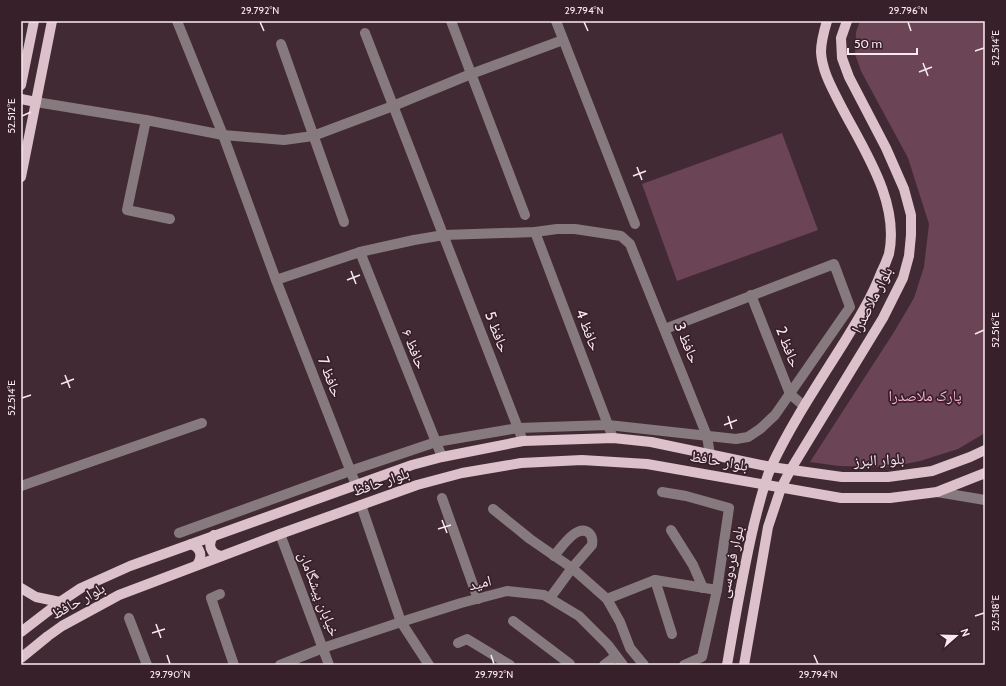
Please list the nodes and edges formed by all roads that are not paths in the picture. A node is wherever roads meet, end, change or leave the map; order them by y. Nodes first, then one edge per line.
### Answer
1 (34, 21) edge
2 (52, 21) edge
3 (177, 21) edge
4 (452, 21) edge
5 (556, 21) edge
6 (826, 21) edge
7 (846, 21) edge
8 (365, 33) dead end
9 (563, 40) junction
10 (281, 44) dead end
11 (471, 74) junction
12 (21, 85) edge
13 (21, 100) edge
14 (36, 102) junction
15 (393, 106) junction
16 (146, 120) junction
17 (223, 135) junction
18 (313, 136) junction
19 (21, 177) edge
20 (525, 215) dead end
21 (170, 219) dead end
22 (344, 222) dead end
23 (635, 224) dead end
24 (535, 232) junction
25 (444, 235) junction
26 (360, 252) junction
27 (276, 280) junction
28 (751, 295) junction
29 (665, 329) junction
30 (790, 394) junction
31 (804, 406) junction
32 (202, 424) dead end
33 (608, 425) junction
34 (518, 428) junction
35 (707, 436) junction
36 (613, 438) junction
37 (523, 441) junction
38 (436, 442) junction
39 (985, 450) edge
40 (710, 455) junction
41 (442, 457) junction
42 (771, 467) junction
43 (791, 469) junction
44 (350, 471) junction
45 (985, 474) edge
46 (764, 484) junction
47 (356, 485) junction
48 (21, 486) edge
49 (781, 488) junction
50 (662, 492) dead end
51 (937, 492) junction
52 (442, 498) dead end
53 (985, 500) edge
54 (266, 502) junction
55 (361, 505) junction
56 (493, 509) dead end
57 (270, 516) junction
58 (671, 530) dead end
59 (179, 533) dead end
60 (280, 534) junction
61 (214, 536) junction
62 (191, 544) junction
63 (221, 556) junction
64 (554, 556) junction
65 (197, 565) junction
66 (572, 568) junction
67 (655, 580) junction
68 (21, 588) edge
69 (703, 588) junction
70 (717, 590) junction
71 (220, 594) dead end
72 (478, 598) junction
73 (550, 598) junction
74 (607, 599) junction
75 (60, 602) junction
76 (129, 618) dead end
77 (513, 621) dead end
78 (401, 622) junction
79 (21, 632) edge
80 (672, 634) dead end
81 (458, 643) dead end
82 (323, 648) junction
83 (616, 656) junction
84 (21, 658) edge
85 (147, 665) edge
86 (234, 665) edge
87 (280, 665) edge
88 (329, 665) edge
89 (429, 665) edge
90 (510, 665) edge
91 (570, 665) edge
92 (604, 665) edge
93 (623, 665) edge
94 (644, 665) edge
95 (684, 665) edge
96 (727, 665) edge
97 (744, 665) edge

1 - 12 main road
2 - 14 main road
3 - 17 street, حافظ 7
4 - 11 street
5 - 9 street
6 - 31 main road, بلوار ملاصدرا
7 - 43 main road, بلوار ملاصدرا
8 - 15 street, حافظ 5
9 - 11 street
9 - 23 street
10 - 18 street
11 - 15 street
11 - 20 street
13 - 14 main road
14 - 16 street
14 - 19 main road
15 - 18 street
15 - 25 street, حافظ 5
16 - 17 street
16 - 21 street
17 - 18 street
17 - 27 street, حافظ 7
18 - 22 street
24 - 25 street
24 - 29 street, حافظ 3
24 - 33 street, حافظ 4
25 - 26 street
25 - 34 street, حافظ 5
26 - 27 street
26 - 38 street, حافظ ۶
27 - 44 street, حافظ 7
28 - 29 street
28 - 30 street, حافظ 2
28 - 30 street
29 - 35 street, حافظ 3
30 - 31 street, حافظ 2
30 - 35 street
31 - 42 main road, بلوار ملاصدرا
32 - 48 street
33 - 34 street
33 - 35 street
33 - 36 street, حافظ 4
34 - 37 street, حافظ 5
34 - 38 street
35 - 40 street, حافظ 3
36 - 37 main road, بلوار حافظ
36 - 40 main road, بلوار حافظ
37 - 41 main road, بلوار حافظ
38 - 41 street, حافظ ۶
38 - 44 street
39 - 43 main road, بلوار البرز
40 - 42 main road, بلوار حافظ
41 - 47 main road, بلوار حافظ
42 - 43 main road, بلوار البرز
42 - 46 main road, بلوار فردوسی
43 - 49 main road, بلوار فردوسی
44 - 47 street, حافظ 7
44 - 54 street
45 - 51 main road
46 - 49 main road, بلوار حافظ
46 - 55 main road, بلوار حافظ
46 - 96 main road, بلوار فردوسی
47 - 57 main road, بلوار حافظ
49 - 51 main road
49 - 97 main road, بلوار فردوسی
50 - 70 street
51 - 53 street
52 - 72 street
54 - 57 street
54 - 59 street
55 - 60 main road, بلوار حافظ
55 - 78 street
56 - 64 street
57 - 61 main road, بلوار حافظ
58 - 69 street
60 - 63 main road, بلوار حافظ
60 - 82 street, خیابان پیشگامان
61 - 62 main road, بلوار حافظ
61 - 63 main road
62 - 65 main road
62 - 75 main road, بلوار حافظ
63 - 65 main road, بلوار حافظ
64 - 66 street
64 - 66 street
65 - 84 main road, بلوار حافظ
66 - 73 street
66 - 74 street
67 - 69 street
67 - 74 street
67 - 80 street
68 - 75 main road
69 - 70 street
70 - 95 street
71 - 86 street
72 - 73 street, امید
72 - 78 street, امید
73 - 83 street, امید
74 - 94 street
75 - 79 main road, بلوار حافظ
76 - 85 street
77 - 91 street
78 - 82 street, امید
78 - 89 street
81 - 90 street
82 - 87 street, امید
82 - 88 street, خیابان پیشگامان
83 - 92 street
83 - 93 street, امید

